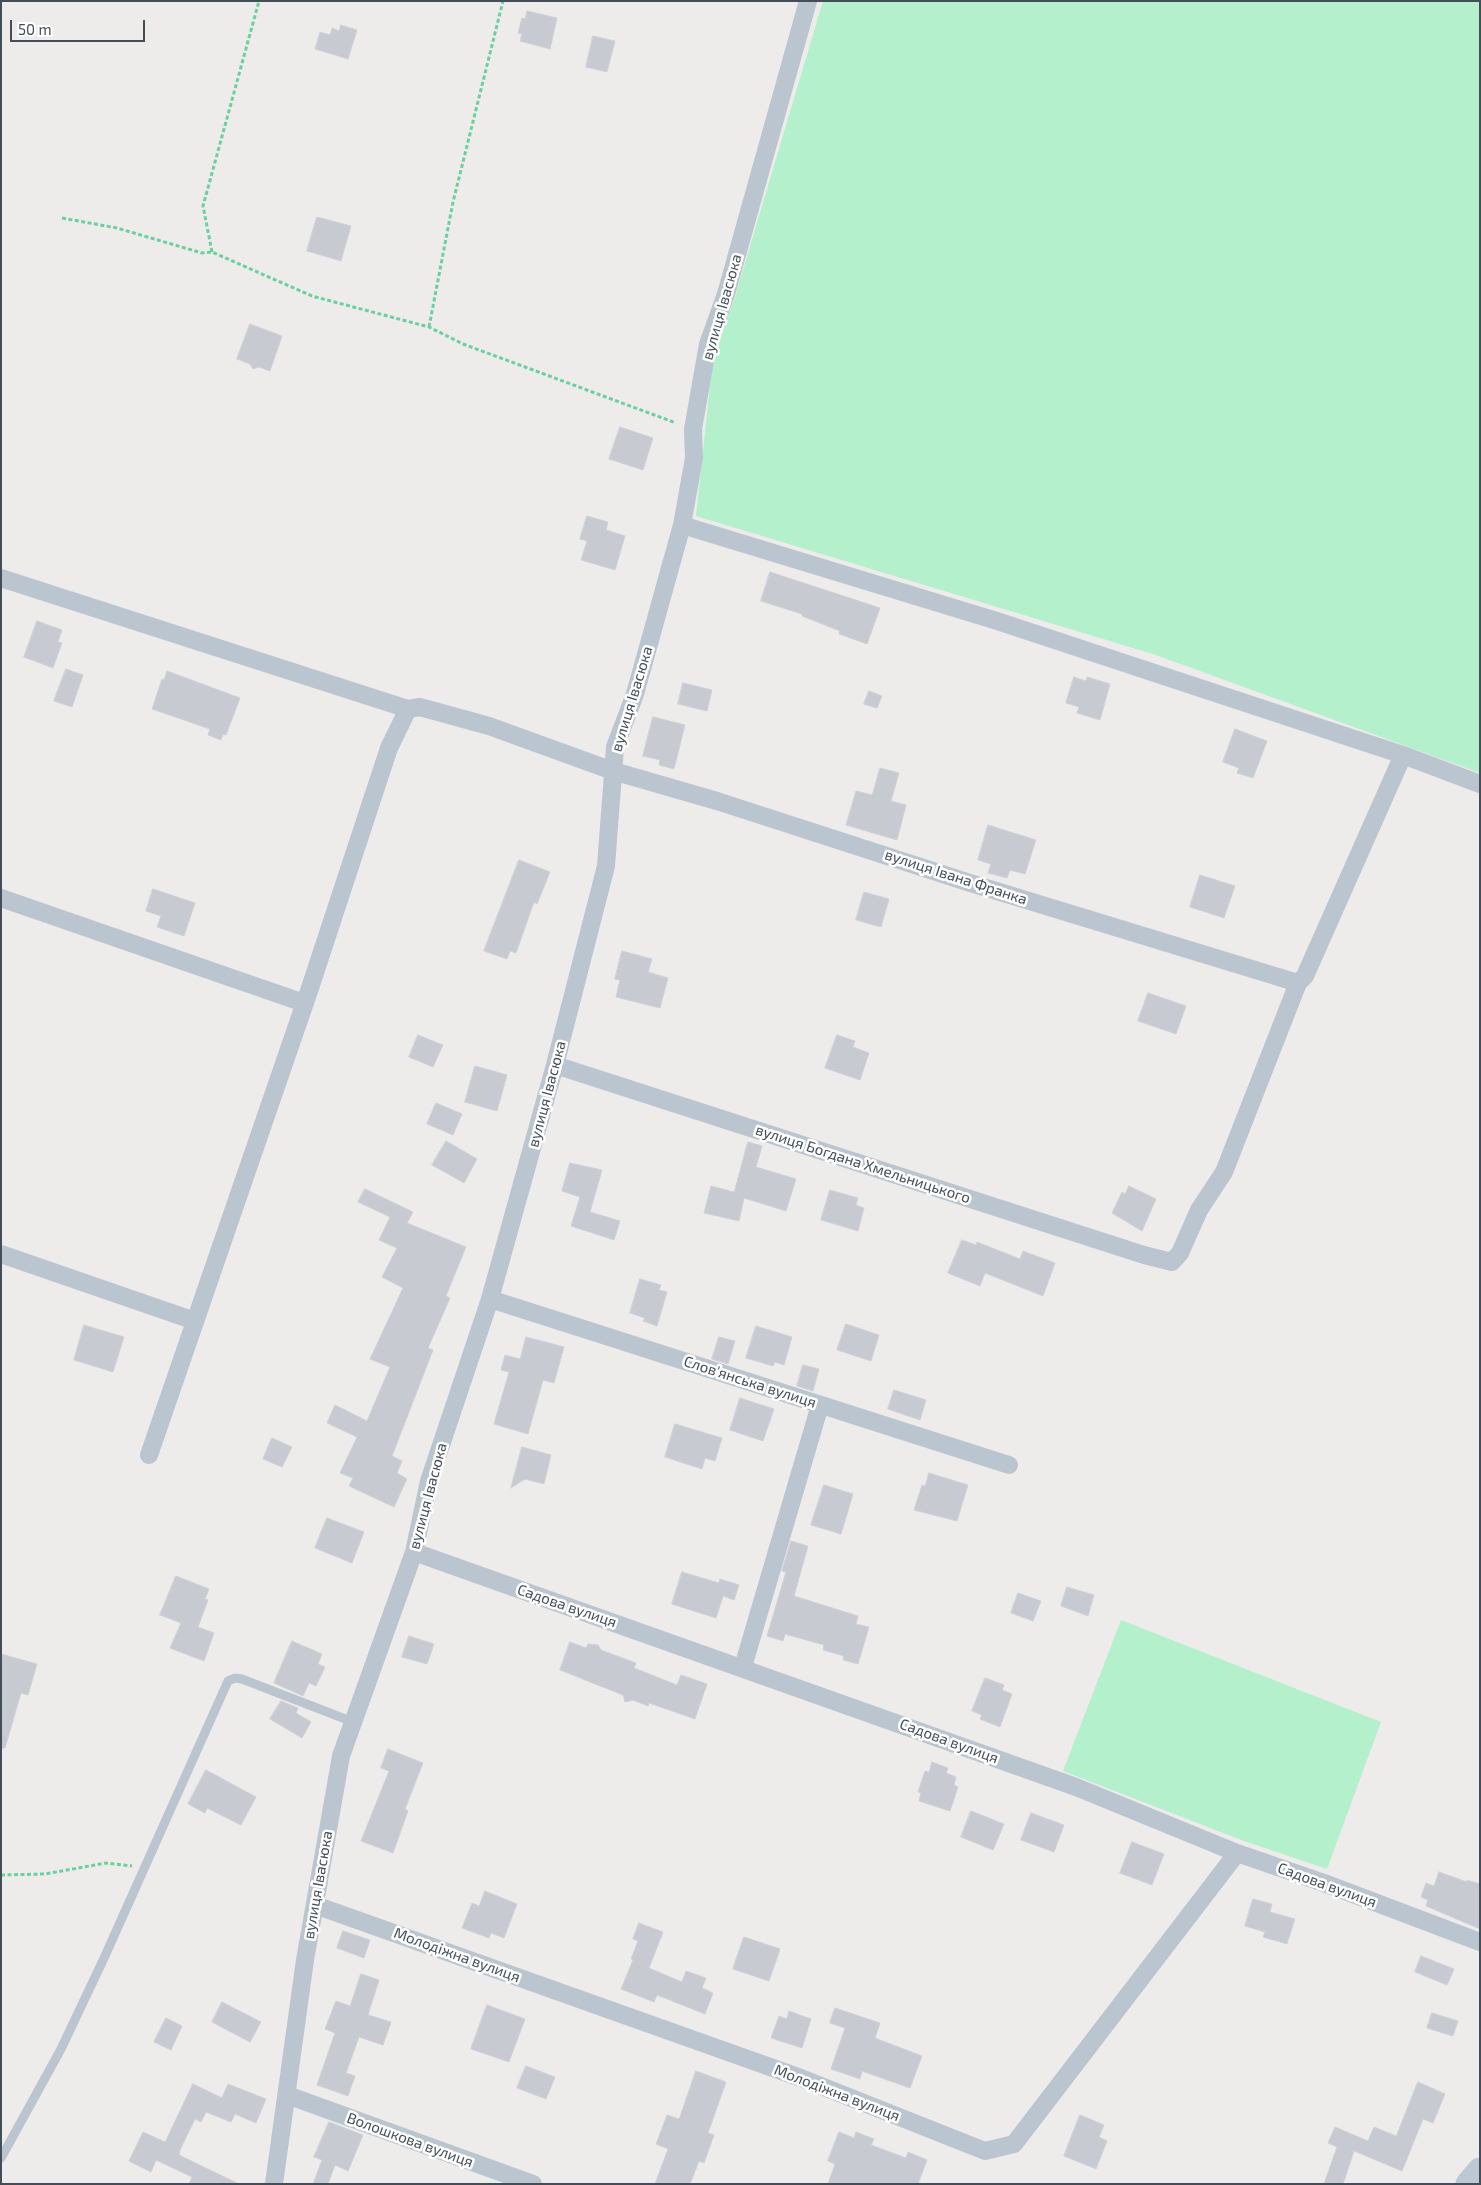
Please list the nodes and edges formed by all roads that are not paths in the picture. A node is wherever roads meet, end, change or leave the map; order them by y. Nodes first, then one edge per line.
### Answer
1 (808, 1) edge
2 (682, 525) junction
3 (1, 578) edge
4 (408, 709) junction
5 (1403, 755) junction
6 (613, 771) junction
7 (1480, 784) edge
8 (1, 898) edge
9 (1298, 983) junction
10 (304, 1003) junction
11 (555, 1065) junction
12 (1, 1254) edge
13 (490, 1299) junction
14 (195, 1321) junction
15 (820, 1405) junction
16 (149, 1455) dead end
17 (1009, 1465) dead end
18 (414, 1552) junction
19 (743, 1668) junction
20 (353, 1722) junction
21 (1237, 1853) junction
22 (316, 1905) junction
23 (1480, 1942) edge
24 (287, 2095) junction
25 (1, 2158) edge
26 (1480, 2170) edge
27 (274, 2184) edge
28 (533, 2184) edge
29 (1468, 2184) edge

1 - 2 street, вулиця Івасюка
2 - 5 street
2 - 6 street, вулиця Івасюка
3 - 4 street, вулиця Івана Франка
4 - 6 street, вулиця Івана Франка
4 - 10 street
5 - 7 street
5 - 9 street
6 - 9 street, вулиця Івана Франка
6 - 11 street, вулиця Івасюка
8 - 10 street
9 - 11 street, вулиця Богдана Хмельницького
10 - 14 street
11 - 13 street, вулиця Івасюка
12 - 14 street
13 - 15 street, Слов'янська вулиця
13 - 18 street, вулиця Івасюка
14 - 16 street
15 - 17 street, Слов'янська вулиця
15 - 19 street
18 - 19 street, Садова вулиця
18 - 20 street, вулиця Івасюка
19 - 21 street, Садова вулиця
20 - 22 street, вулиця Івасюка
20 - 25 lane
21 - 22 street, Молодіжна вулиця
21 - 23 street, Садова вулиця
22 - 24 street, вулиця Івасюка
24 - 27 street, вулиця Івасюка
24 - 28 street, Волошкова вулиця
26 - 29 street

